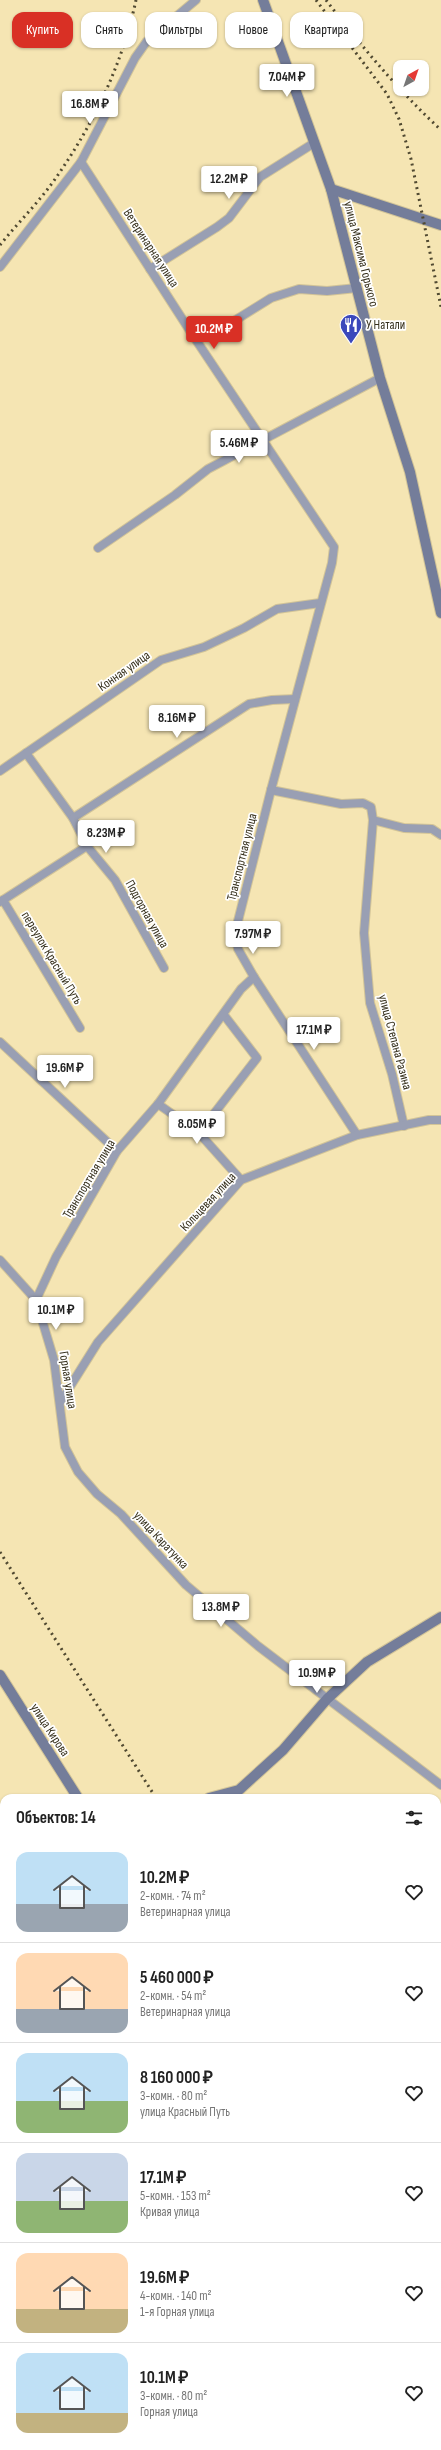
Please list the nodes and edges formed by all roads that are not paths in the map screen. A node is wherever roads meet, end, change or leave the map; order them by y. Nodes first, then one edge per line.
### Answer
1 (196, 0) edge
2 (263, 0) edge
3 (314, 143) junction
4 (81, 162) junction
5 (331, 189) junction
6 (441, 224) edge
7 (0, 267) edge
8 (150, 269) junction
9 (357, 288) junction
10 (192, 334) junction
11 (380, 378) junction
12 (262, 440) junction
13 (334, 547) joint
14 (98, 548) dead end
15 (320, 603) junction
16 (441, 613) edge
17 (295, 699) junction
18 (26, 754) junction
19 (0, 771) edge
20 (271, 790) junction
21 (72, 818) junction
22 (373, 820) junction
23 (441, 835) edge
24 (88, 846) junction
25 (2, 901) edge
26 (164, 968) dead end
27 (254, 977) junction
28 (224, 1015) junction
29 (80, 1028) dead end
30 (0, 1042) edge
31 (158, 1104) junction
32 (441, 1120) edge
33 (404, 1126) junction
34 (199, 1132) junction
35 (357, 1135) junction
36 (117, 1151) junction
37 (241, 1180) junction
38 (0, 1260) edge
39 (36, 1300) junction
40 (61, 1401) junction
41 (62, 1423) joint
42 (441, 1617) edge
43 (0, 1675) edge
44 (327, 1699) junction
45 (441, 1785) edge
46 (75, 1794) edge
47 (230, 1794) edge

1 - 4 street
2 - 3 street, улица Максима Горького
3 - 5 street, улица Максима Горького
3 - 8 street
4 - 7 street
4 - 8 street, Ветеринарная улица
5 - 6 street
5 - 9 street, улица Максима Горького
8 - 10 street, Ветеринарная улица
9 - 10 street
9 - 11 street, улица Максима Горького
10 - 12 street, Ветеринарная улица
11 - 12 street
11 - 16 street, улица Максима Горького
12 - 13 street, Ветеринарная улица
12 - 14 street
13 - 15 street, Транспортная улица
15 - 17 street, Транспортная улица
15 - 18 street, Конная улица
17 - 20 street, Транспортная улица
17 - 21 street
18 - 19 street, Конная улица
18 - 21 street, Подгорная улица
20 - 22 street
20 - 27 street, Транспортная улица
21 - 24 street, Подгорная улица
22 - 23 street
22 - 33 street, улица Степана Разина
24 - 25 street
24 - 26 street, Подгорная улица
25 - 29 street, переулок Красный Путь
27 - 28 street, Транспортная улица
27 - 35 street
28 - 31 street, Транспортная улица
28 - 34 street
30 - 36 street
31 - 34 street
31 - 36 street, Транспортная улица
32 - 33 street, Кольцевая улица
33 - 35 street, Кольцевая улица
34 - 37 street
35 - 37 street, Кольцевая улица
36 - 39 street, Транспортная улица
37 - 40 street, Кольцевая улица
38 - 39 street, Горная улица
39 - 40 street, Горная улица
40 - 41 street, Горная улица
41 - 44 street, улица Каратунка
42 - 44 street
43 - 46 street, улица Кирова
44 - 45 street, улица Каратунка
44 - 47 street

